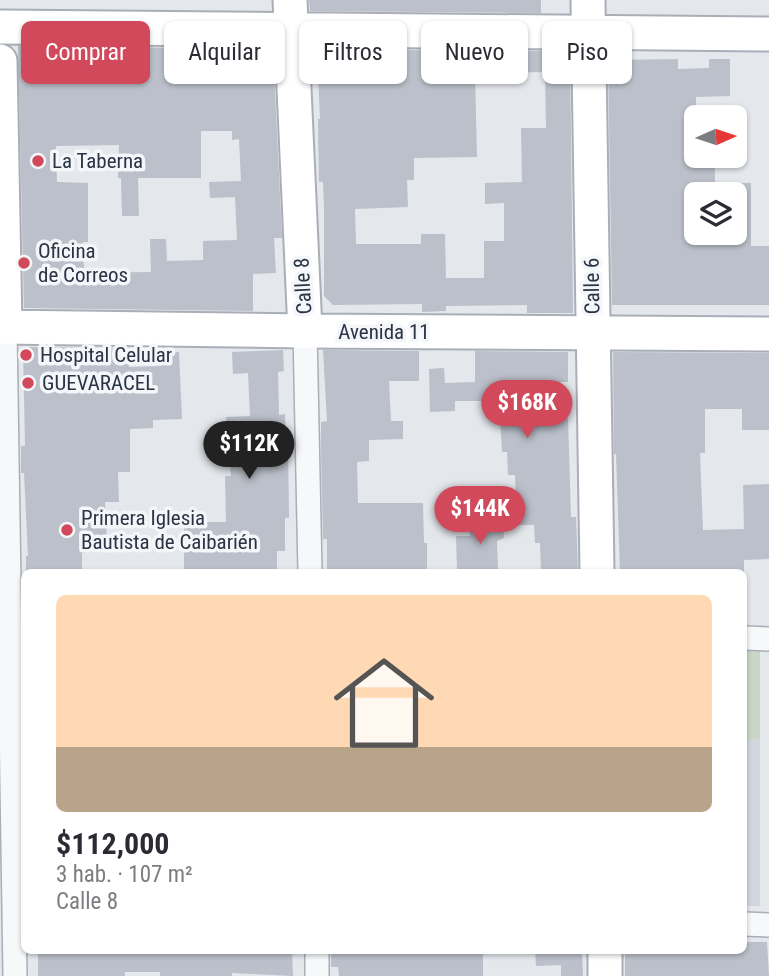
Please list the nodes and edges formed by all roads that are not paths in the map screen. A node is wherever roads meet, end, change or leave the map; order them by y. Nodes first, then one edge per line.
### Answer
1 (588, 0) edge
2 (290, 15) edge
3 (588, 21) edge
4 (0, 27) edge
5 (542, 30) edge
6 (632, 33) edge
7 (769, 34) edge
8 (0, 61) edge
9 (589, 84) edge
10 (3, 327) edge
11 (305, 331) junction
12 (593, 333) junction
13 (769, 334) edge
14 (310, 569) edge
15 (597, 569) edge
16 (11, 630) edge
17 (747, 638) edge
18 (769, 639) edge
19 (13, 919) edge
20 (747, 924) edge
21 (769, 925) edge
22 (317, 954) edge
23 (605, 954) edge
24 (15, 976) edge
25 (317, 976) edge
26 (605, 976) edge

1 - 3 main road, Calle 6
2 - 4 main road
2 - 5 main road
2 - 11 main road, Calle 8
6 - 7 main road
8 - 10 main road
9 - 12 main road, Calle 6
10 - 11 main road, Avenida 11
10 - 16 street
11 - 12 main road, Avenida 11
11 - 14 street, Calle 8
12 - 13 main road, Avenida 11
12 - 15 main road, Calle 6
16 - 19 street
17 - 18 street
19 - 24 street
20 - 21 street
22 - 25 street
23 - 26 main road

